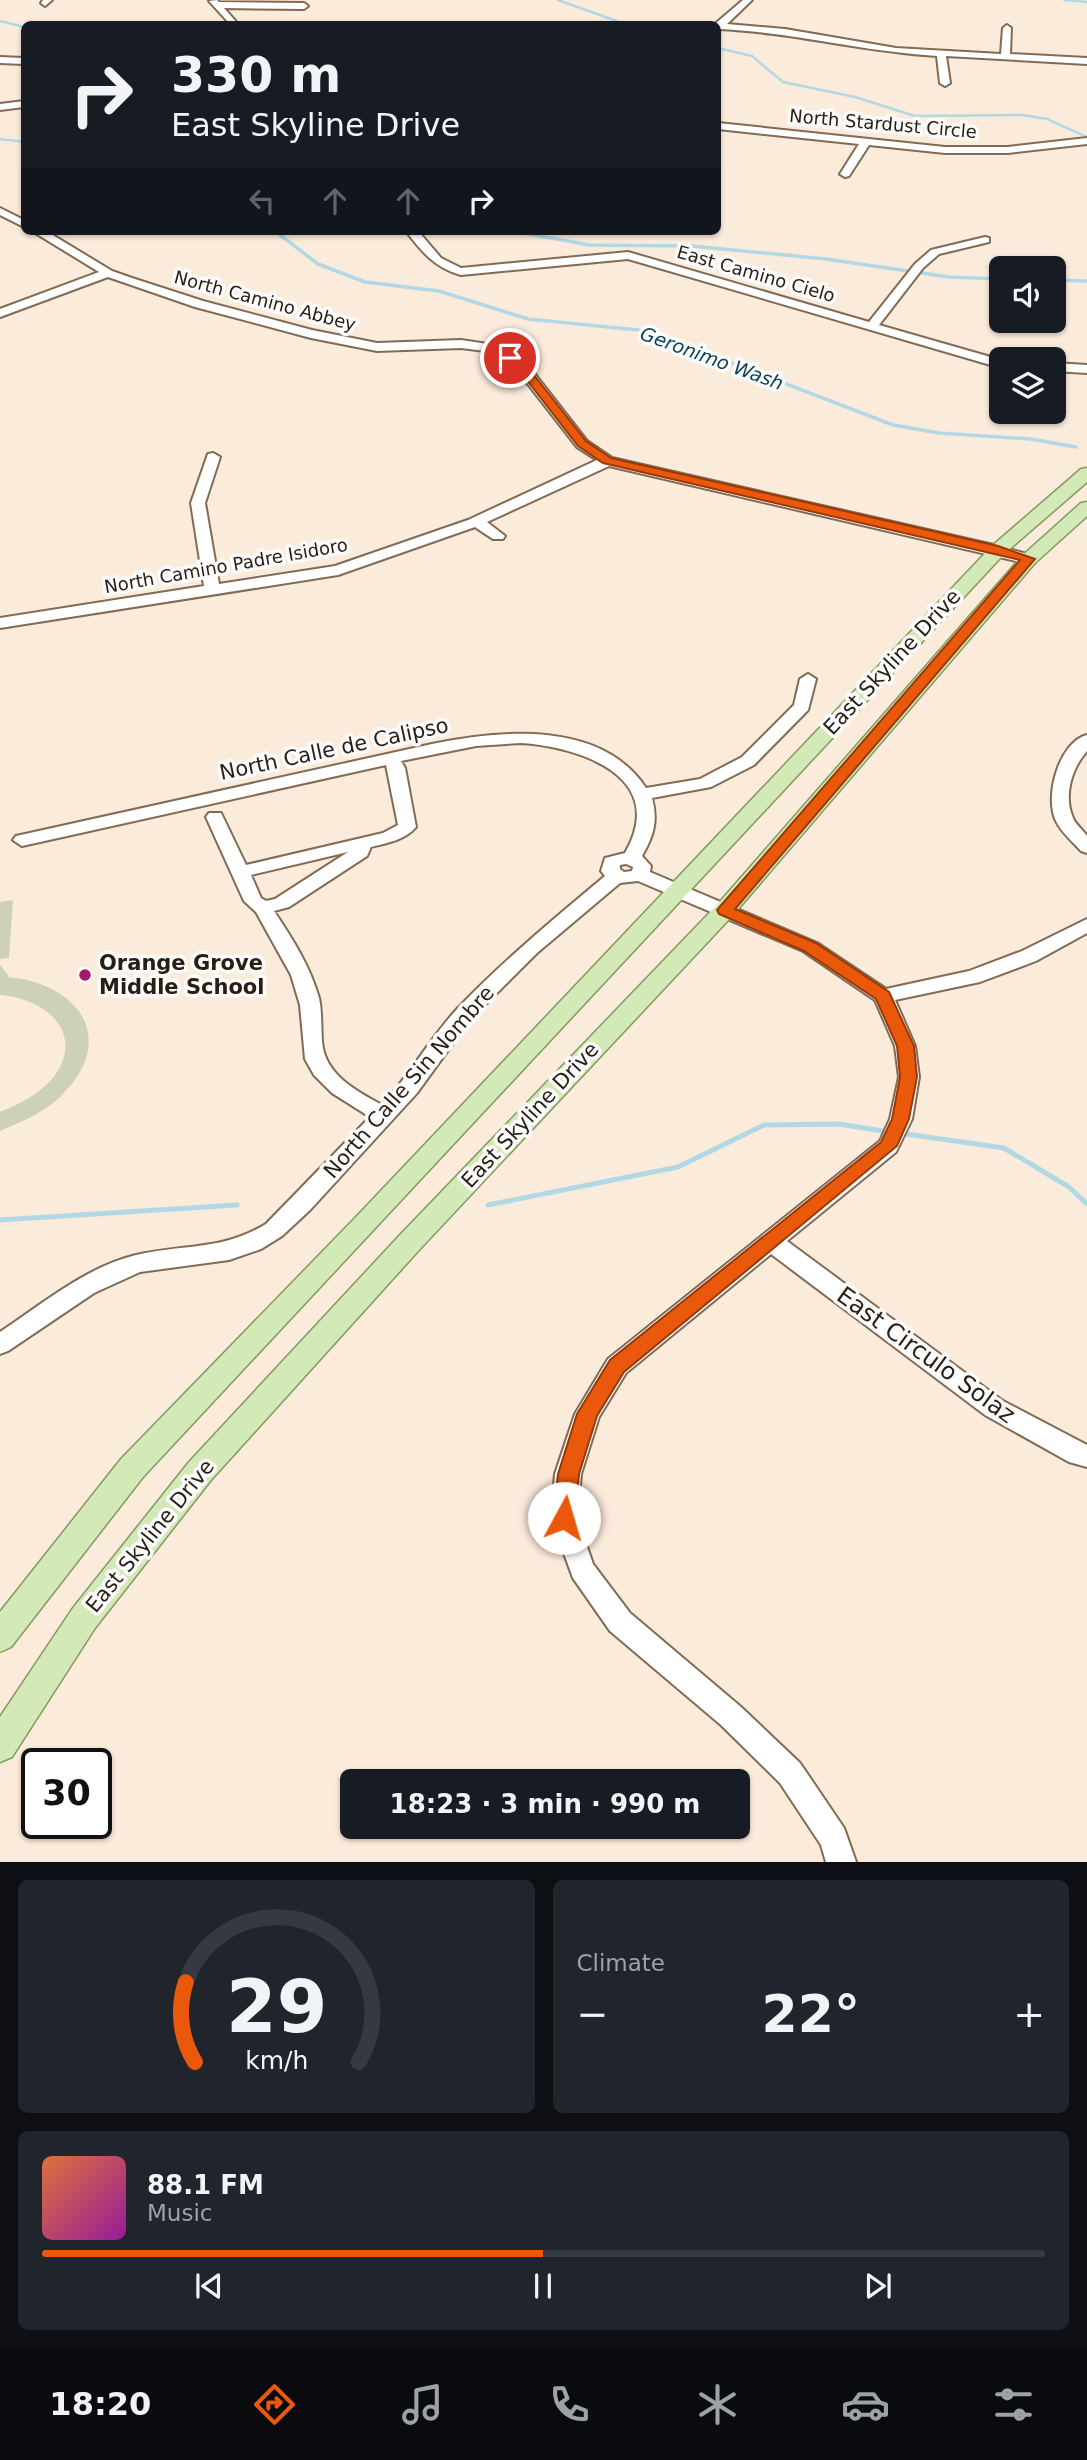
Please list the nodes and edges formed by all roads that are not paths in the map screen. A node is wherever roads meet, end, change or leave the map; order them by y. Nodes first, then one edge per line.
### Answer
1 (748, 0) edge
2 (214, 3) edge
3 (304, 6) dead end
4 (231, 21) edge
5 (721, 23) edge
6 (721, 26) edge
7 (1007, 28) dead end
8 (941, 54) junction
9 (1005, 56) junction
10 (0, 60) edge
11 (21, 61) edge
12 (1087, 61) edge
13 (945, 83) dead end
14 (21, 104) edge
15 (0, 107) edge
16 (721, 126) edge
17 (866, 141) junction
18 (1087, 141) edge
19 (845, 174) dead end
20 (0, 211) edge
21 (21, 222) edge
22 (45, 235) edge
23 (415, 235) edge
24 (985, 240) dead end
25 (108, 273) junction
26 (0, 313) edge
27 (873, 326) junction
28 (989, 360) edge
29 (1066, 368) edge
30 (1087, 369) edge
31 (213, 457) dead end
32 (607, 461) junction
33 (1087, 473) edge
34 (1087, 507) edge
35 (476, 521) junction
36 (498, 536) dead end
37 (998, 550) junction
38 (1028, 559) junction
39 (212, 590) junction
40 (0, 623) edge
41 (808, 679) dead end
42 (1087, 740) edge
43 (391, 759) junction
44 (642, 794) junction
45 (215, 817) dead end
46 (22, 840) dead end
47 (362, 844) junction
48 (1087, 847) edge
49 (636, 867) junction
50 (240, 872) junction
51 (676, 890) junction
52 (263, 908) junction
53 (725, 910) junction
54 (1087, 925) edge
55 (883, 996) junction
56 (384, 1115) junction
57 (773, 1243) junction
58 (0, 1344) edge
59 (1087, 1456) edge
60 (0, 1637) edge
61 (0, 1746) edge
62 (841, 1861) edge

1 - 5 street
2 - 3 street
2 - 4 street
6 - 8 street
7 - 9 street
8 - 9 street
8 - 13 street
9 - 12 street
10 - 11 street
14 - 15 street
16 - 17 street, North Stardust Circle
17 - 18 street, North Stardust Circle
17 - 19 street
20 - 21 street
22 - 25 street, North Camino Abbey
23 - 27 street, East Camino Cielo
24 - 27 street
25 - 26 street
25 - 32 street, North Camino Abbey
27 - 28 street, East Camino Cielo
29 - 30 street
31 - 39 street
32 - 35 street, North Camino Padre Isidoro
32 - 37 street
33 - 37 main road, East Skyline Drive
34 - 38 main road, East Skyline Drive
35 - 36 street
35 - 39 street, North Camino Padre Isidoro
37 - 38 street
37 - 51 main road, East Skyline Drive
38 - 53 main road, East Skyline Drive
39 - 40 street, North Camino Padre Isidoro
41 - 44 street
42 - 48 street
43 - 44 street, North Calle de Calipso
43 - 46 street, North Calle de Calipso
43 - 47 street
44 - 49 street
45 - 50 street
47 - 50 street
47 - 52 street
49 - 51 street
49 - 56 street, North Calle Sin Nombre
50 - 52 street
51 - 53 street
51 - 60 main road, East Skyline Drive
52 - 56 street
53 - 55 street
53 - 61 main road, East Skyline Drive
54 - 55 street
55 - 57 street
56 - 58 street, North Calle Sin Nombre
57 - 59 street, East Circulo Solaz
57 - 62 street

